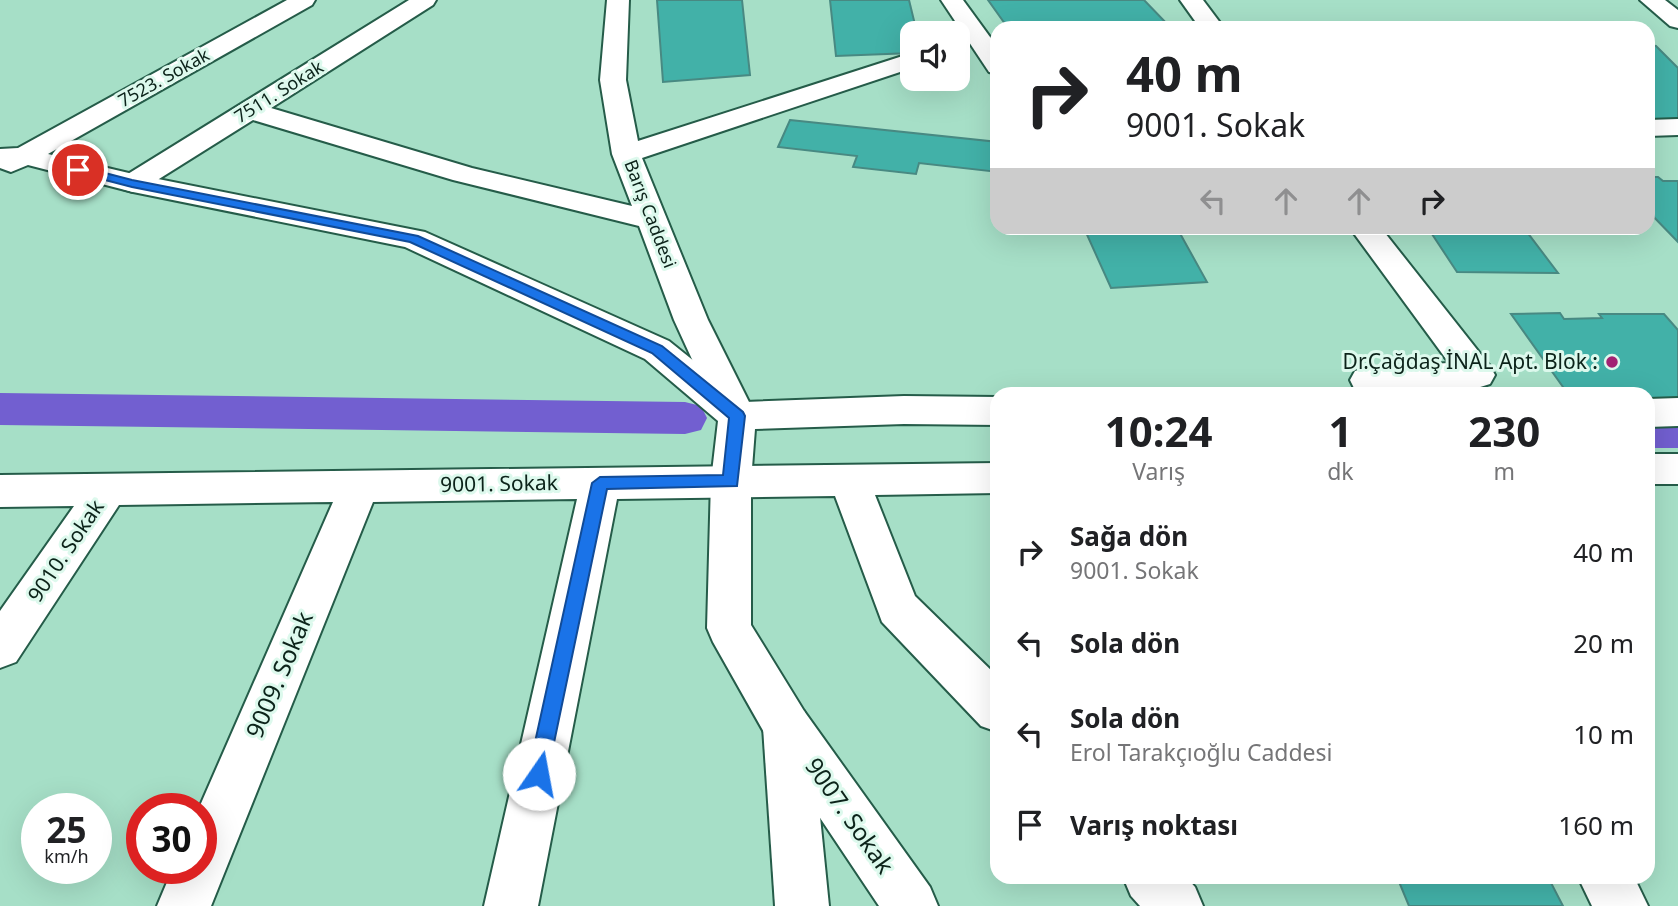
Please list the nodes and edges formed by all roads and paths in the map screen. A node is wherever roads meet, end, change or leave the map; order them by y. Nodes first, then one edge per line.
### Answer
1 (261, 0) edge
2 (304, 0) edge
3 (425, 0) edge
4 (618, 0) edge
5 (952, 0) edge
6 (1191, 0) edge
7 (1651, 0) edge
8 (960, 21) edge
9 (1207, 21) edge
10 (1678, 21) edge
11 (970, 44) edge
12 (990, 60) edge
13 (900, 64) edge
14 (249, 110) junction
15 (1678, 127) edge
16 (1655, 128) edge
17 (626, 154) junction
18 (6, 156) edge
19 (132, 183) junction
20 (650, 220) junction
21 (1370, 235) edge
22 (1372, 387) edge
23 (990, 411) edge
24 (1678, 412) edge
25 (1655, 413) edge
26 (737, 416) junction
27 (990, 478) edge
28 (849, 480) junction
29 (731, 481) junction
30 (600, 483) junction
31 (360, 486) junction
32 (108, 489) junction
33 (0, 491) edge
34 (0, 648) edge
35 (990, 702) edge
36 (787, 727) junction
37 (217, 826) edge
38 (193, 884) edge
39 (1156, 884) edge
40 (1609, 884) edge
41 (184, 906) edge
42 (511, 906) edge
43 (802, 906) edge
44 (911, 906) edge
45 (1176, 906) edge
46 (1621, 906) edge

1 - 18 street
2 - 18 street, 7523. Sokak
3 - 14 street, 7511. Sokak
4 - 17 street, Barış Caddesi
5 - 8 street
6 - 9 street
7 - 10 street
11 - 12 street
13 - 17 street
14 - 19 street, 7511. Sokak
14 - 20 street
15 - 16 street
17 - 20 street, Barış Caddesi
18 - 19 street
19 - 26 street
20 - 26 street, Barış Caddesi
21 - 22 street
23 - 26 street
24 - 25 street
26 - 29 street, 9007. Sokak
27 - 28 street, 9001. Sokak
28 - 29 street, 9001. Sokak
28 - 35 street
29 - 30 street, 9001. Sokak
29 - 36 street, 9007. Sokak
30 - 31 street, 9001. Sokak
30 - 42 street
31 - 32 street, 9001. Sokak
31 - 37 street, 9009. Sokak
32 - 33 street, 9001. Sokak
32 - 34 street, 9010. Sokak
36 - 43 street, 9007. Sokak
36 - 44 street, 9007. Sokak
38 - 41 street, 9009. Sokak
39 - 45 street
40 - 46 street

